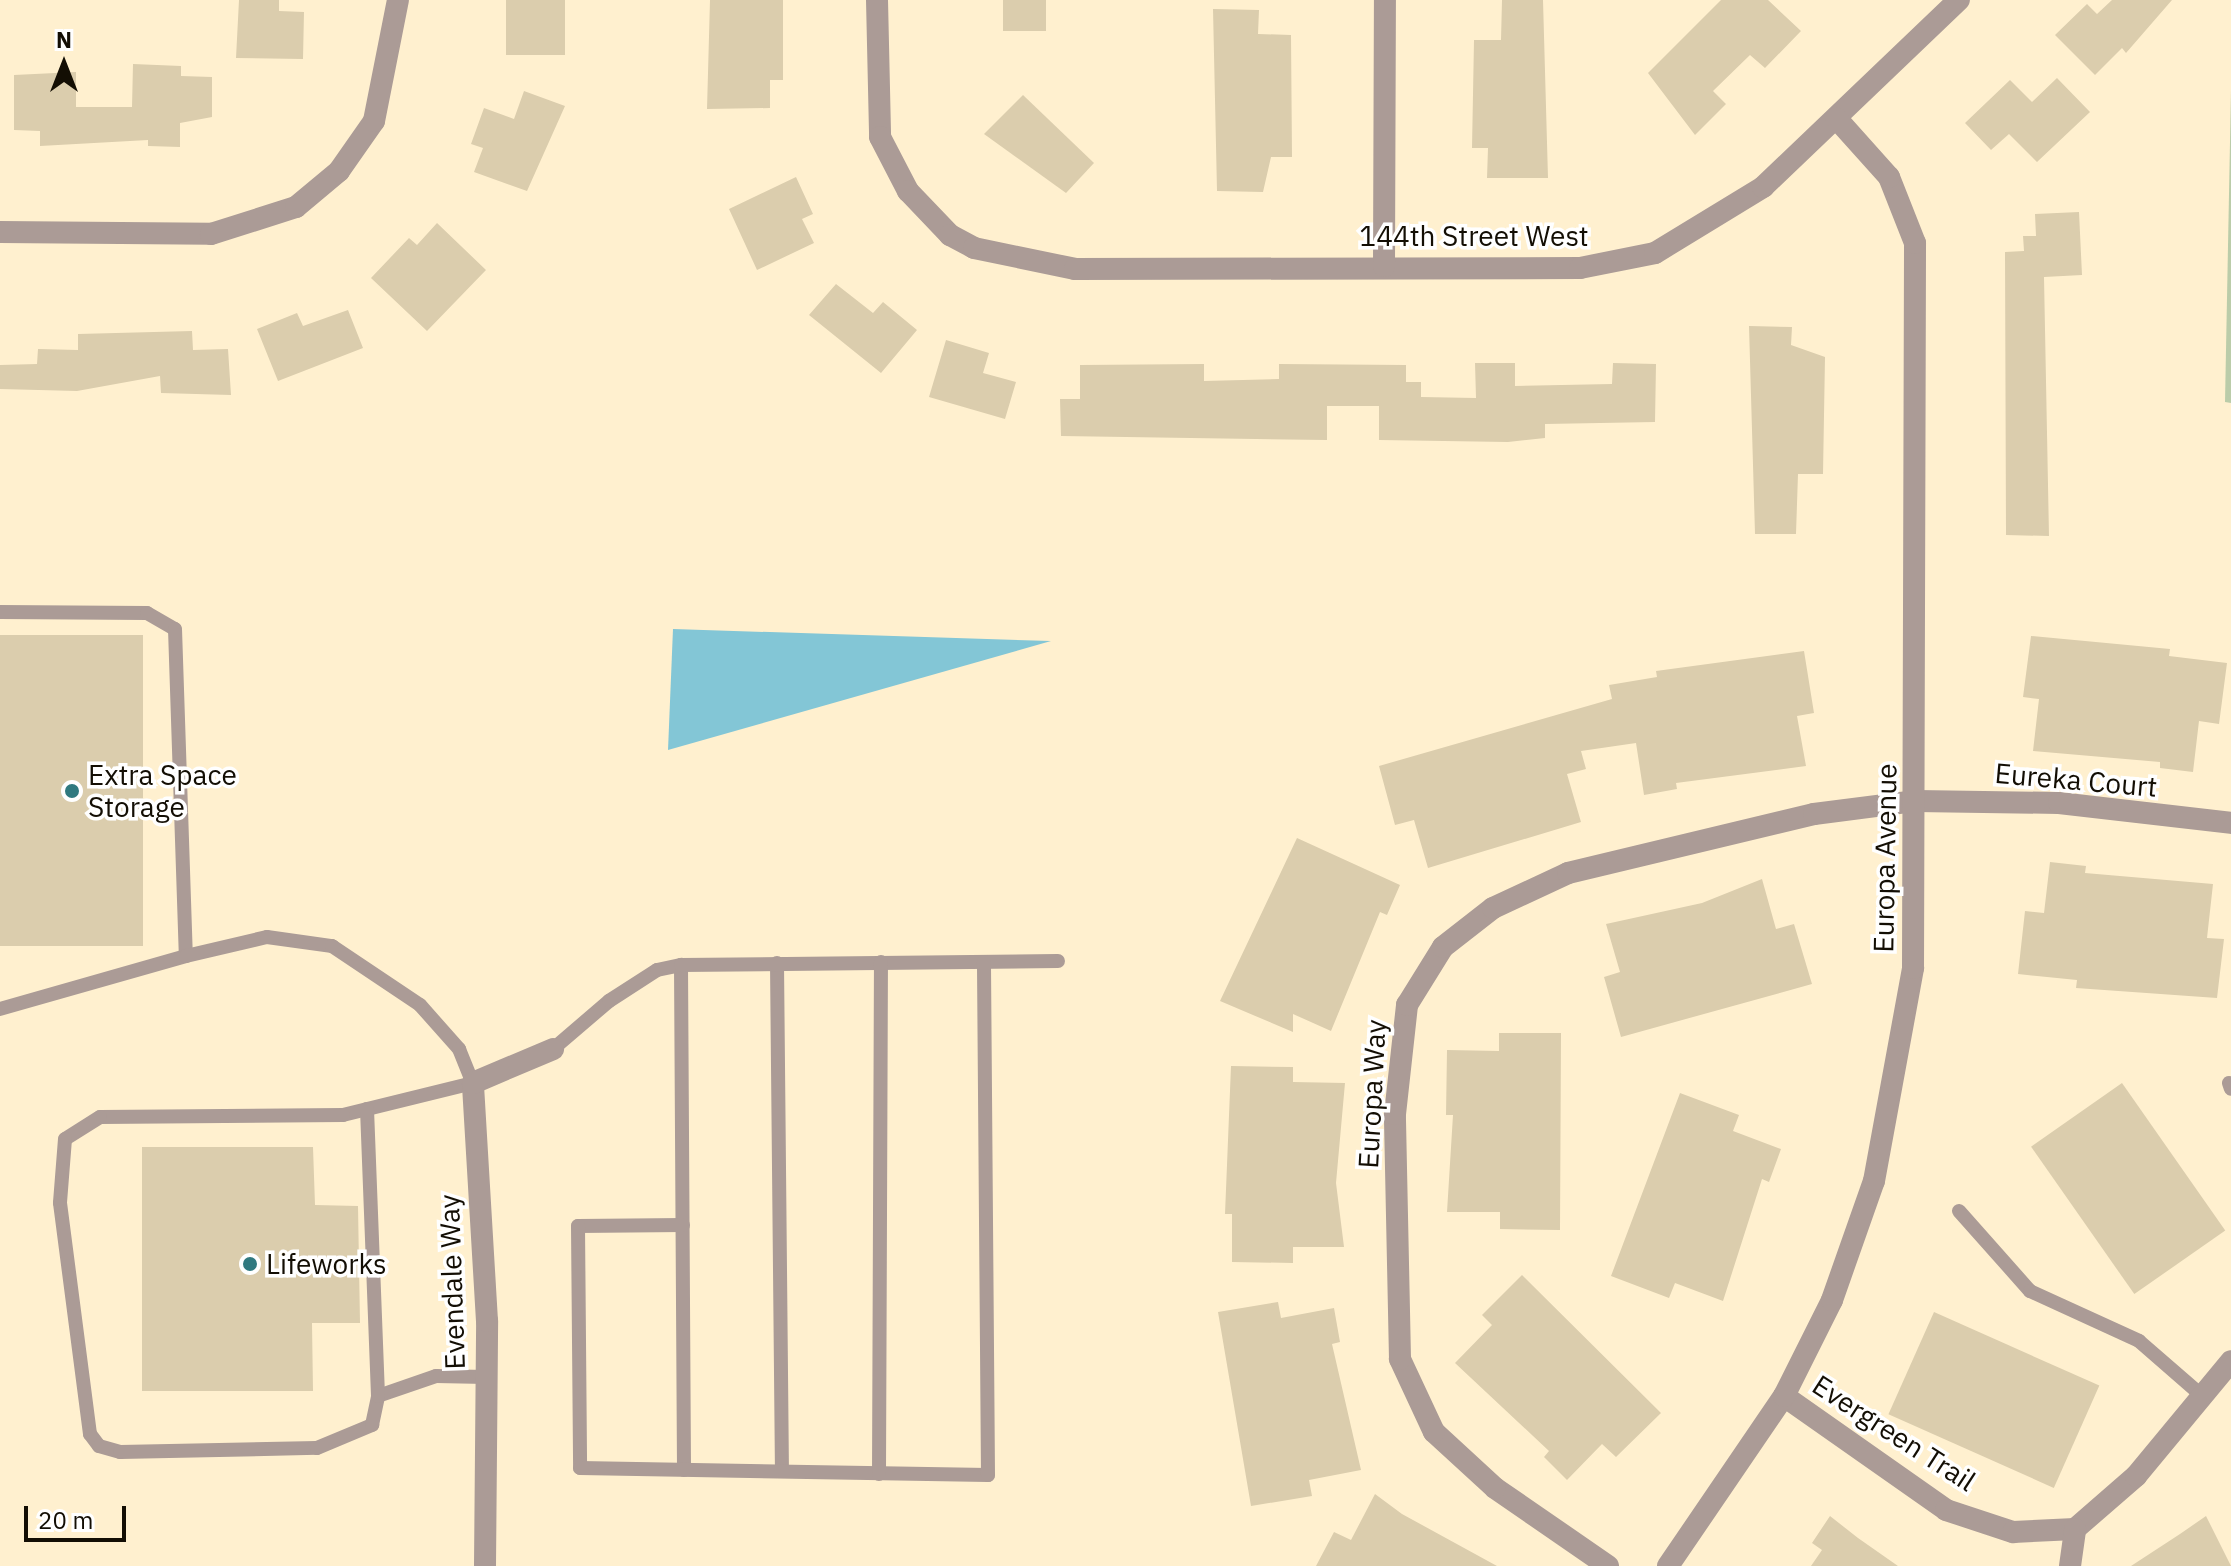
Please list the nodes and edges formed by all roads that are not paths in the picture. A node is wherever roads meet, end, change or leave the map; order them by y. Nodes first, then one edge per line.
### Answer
1 (398, 0) edge
2 (877, 0) edge
3 (1385, 0) edge
4 (1959, 0) edge
5 (1836, 118) junction
6 (0, 232) edge
7 (1384, 266) junction
8 (0, 612) edge
9 (1916, 801) junction
10 (2231, 823) edge
11 (186, 956) junction
12 (1058, 961) dead end
13 (881, 962) junction
14 (984, 962) junction
15 (777, 963) junction
16 (681, 965) junction
17 (0, 1009) edge
18 (553, 1049) joint
19 (473, 1083) junction
20 (367, 1109) junction
21 (1959, 1211) dead end
22 (683, 1225) junction
23 (2231, 1361) edge
24 (486, 1377) junction
25 (2200, 1394) junction
26 (378, 1396) junction
27 (1784, 1396) junction
28 (684, 1470) junction
29 (782, 1471) junction
30 (879, 1474) junction
31 (2075, 1529) junction
32 (485, 1566) edge
33 (1608, 1566) edge
34 (1668, 1566) edge
35 (2070, 1566) edge

1 - 6 street
2 - 7 street, 144th Street West
3 - 7 street
4 - 5 street, 144th Street West
5 - 7 street, 144th Street West
5 - 9 street, Europa Avenue
8 - 11 lane
9 - 10 street, Eureka Court
9 - 27 street, Europa Avenue
9 - 33 street, Europa Way
11 - 17 lane
11 - 19 lane
12 - 14 lane
13 - 14 lane
13 - 15 lane
13 - 30 lane
14 - 30 lane
15 - 16 lane
15 - 29 lane
16 - 18 lane
16 - 22 lane
18 - 19 street
19 - 20 lane
19 - 24 street, Evendale Way
20 - 26 lane
20 - 26 lane
21 - 25 lane
22 - 28 lane
22 - 28 lane
23 - 25 street
24 - 26 lane
24 - 32 street, Evendale Way
25 - 31 street
27 - 31 street, Evergreen Trail
27 - 34 street, Europa Avenue
28 - 29 lane
29 - 30 lane
31 - 35 street

